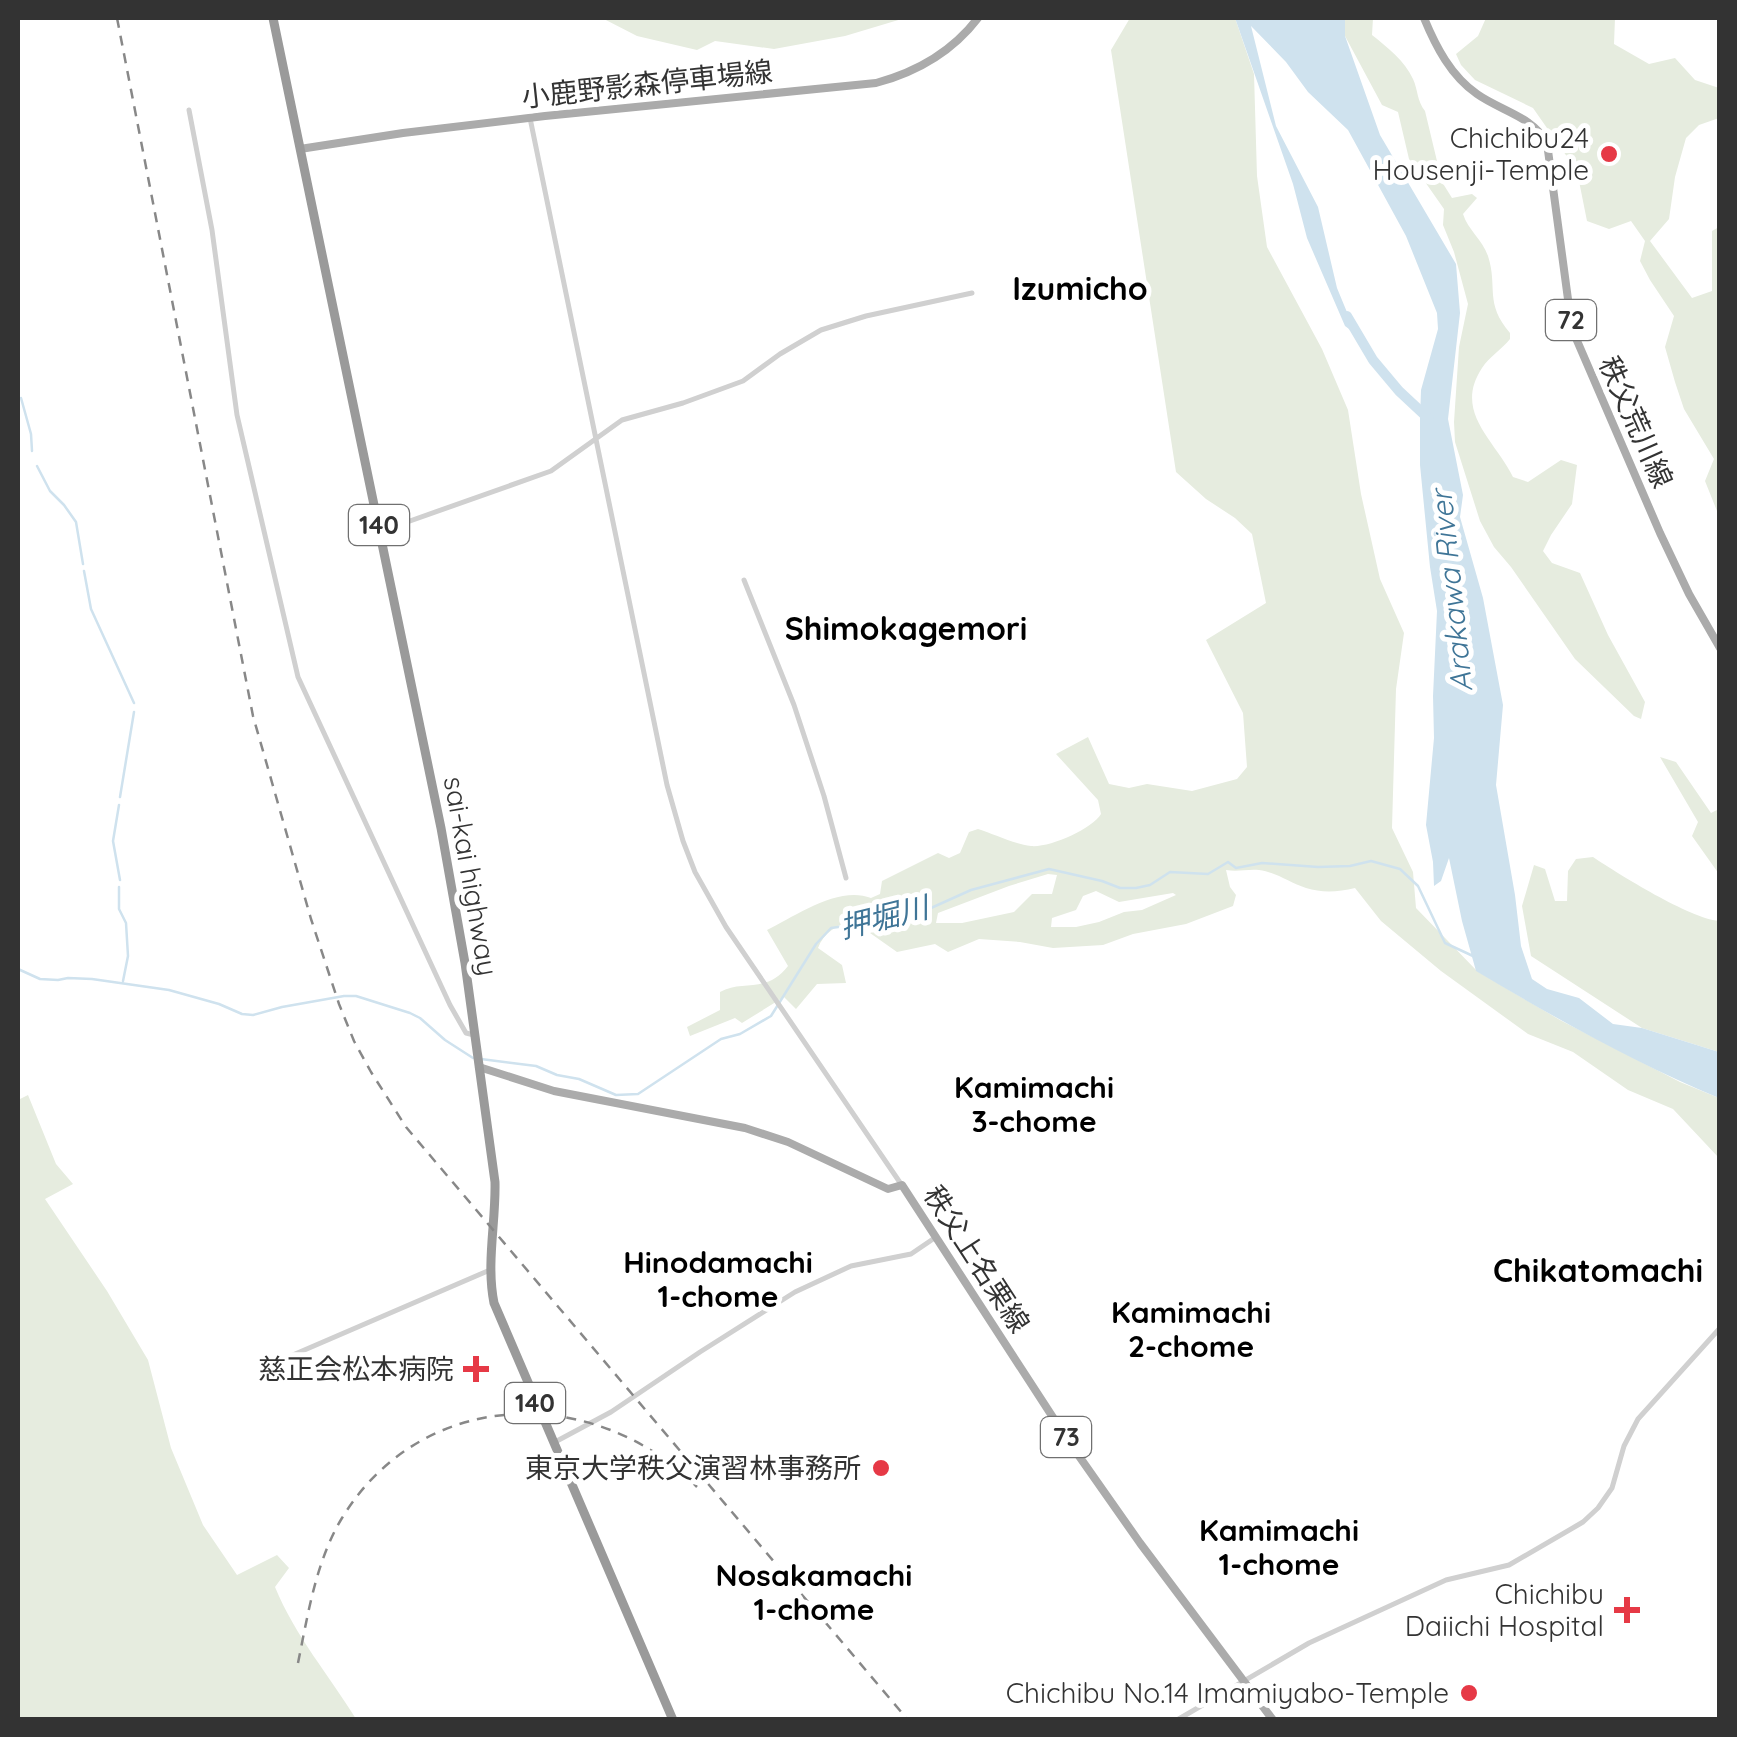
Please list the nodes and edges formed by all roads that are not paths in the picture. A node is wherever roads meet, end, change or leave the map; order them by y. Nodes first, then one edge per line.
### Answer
1 (274, 18) edge
2 (978, 18) edge
3 (1424, 18) edge
4 (189, 110) dead end
5 (530, 118) junction
6 (300, 149) junction
7 (972, 293) dead end
8 (596, 438) junction
9 (380, 530) junction
10 (744, 580) dead end
11 (1720, 648) edge
12 (846, 878) dead end
13 (475, 1039) junction
14 (478, 1064) junction
15 (902, 1185) junction
16 (936, 1237) junction
17 (490, 1270) junction
18 (1720, 1328) edge
19 (264, 1366) dead end
20 (552, 1443) junction
21 (1243, 1680) junction
22 (674, 1720) edge
23 (1178, 1720) edge
24 (1272, 1720) edge

1 - 6 highway, sai-kai highway / 140
2 - 5 main road, 小鹿野影森停車場線
3 - 11 main road, 秩父荒川線 / 72
4 - 13 street
5 - 6 main road, 小鹿野影森停車場線
5 - 8 street
6 - 9 highway, sai-kai highway / 140
7 - 8 street
8 - 9 street
8 - 15 street
9 - 13 highway, sai-kai highway / 140
10 - 12 street
13 - 14 highway, sai-kai highway / 140
14 - 15 main road, 秩父上名栗線
14 - 17 highway, sai-kai highway / 140
15 - 16 main road, 秩父上名栗線 / 73
16 - 20 street
16 - 21 main road, 秩父上名栗線 / 73
17 - 19 street
17 - 20 highway, sai-kai highway / 140
18 - 21 street
20 - 22 highway, sai-kai highway / 140
21 - 23 street
21 - 24 main road, 秩父上名栗線 / 73

